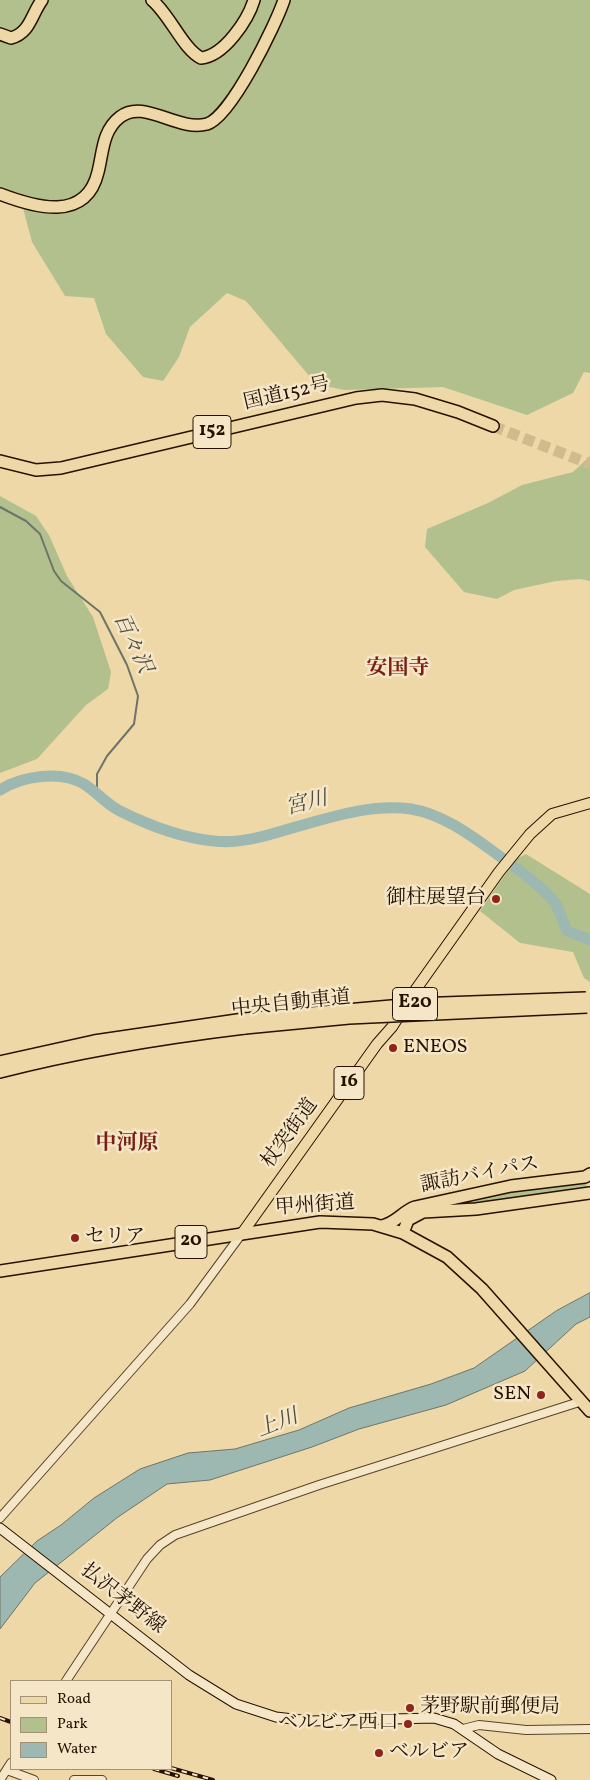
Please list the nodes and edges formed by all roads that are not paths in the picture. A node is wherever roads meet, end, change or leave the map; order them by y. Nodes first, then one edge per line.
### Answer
1 (42, 0) edge
2 (152, 0) edge
3 (254, 0) edge
4 (284, 0) edge
5 (0, 34) edge
6 (0, 194) edge
7 (493, 426) tunnel mouth
8 (0, 462) edge
9 (590, 803) edge
10 (588, 1003) edge
11 (244, 1024) junction
12 (0, 1062) edge
13 (0, 1072) edge
14 (590, 1174) edge
15 (590, 1193) edge
16 (382, 1226) junction
17 (243, 1232) junction
18 (403, 1233) junction
19 (0, 1271) edge
20 (576, 1402) dead end
21 (590, 1411) edge
22 (0, 1518) edge
23 (0, 1528) edge
24 (108, 1614) junction
25 (67, 1680) edge
26 (590, 1729) edge
27 (463, 1730) junction
28 (9, 1767) edge
29 (15, 1770) edge
30 (0, 1780) edge
31 (34, 1780) edge
32 (74, 1780) edge
33 (102, 1780) edge
34 (551, 1780) edge

1 - 5 highway
2 - 3 highway
4 - 6 highway
7 - 8 highway, 国道152号 / 152
9 - 17 main road, 杖突街道 / 16
10 - 11 highway, 中央自動車道 / E20, bridge
11 - 12 highway, 中央自動車道 / E20
11 - 13 highway, 中央自動車道 / E20
14 - 16 highway, 諏訪バイパス
15 - 18 highway, 諏訪バイパス
16 - 17 highway, 甲州街道 / 20
16 - 18 highway, 甲州街道 / 20
17 - 19 highway, 甲州街道 / 20
17 - 22 street
18 - 21 highway, 甲州街道 / 20
20 - 24 street
23 - 24 main road, 払沢茅野線
24 - 25 street
24 - 27 main road, 払沢茅野線
26 - 27 street
27 - 34 main road
28 - 30 street
29 - 31 street
32 - 33 street

